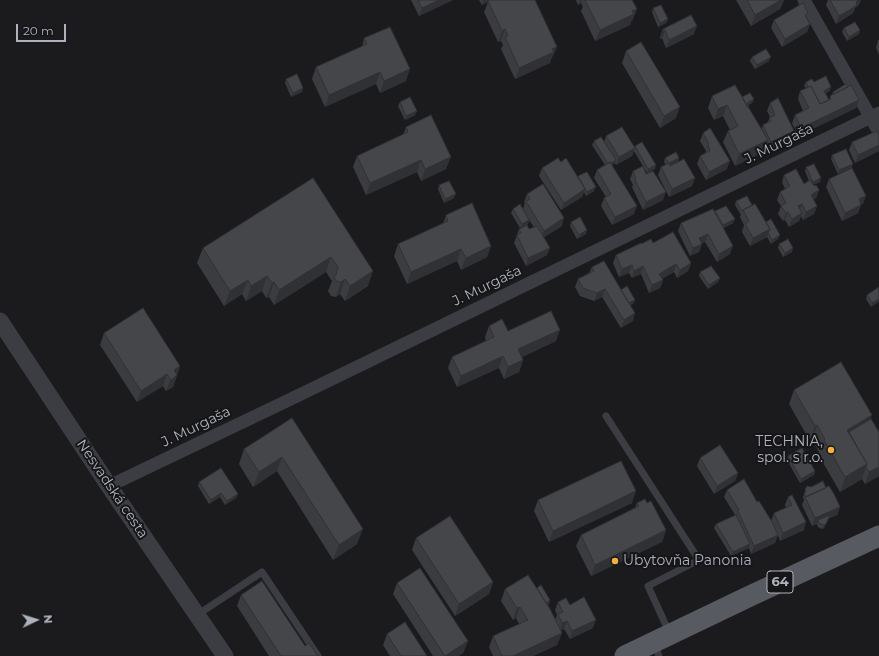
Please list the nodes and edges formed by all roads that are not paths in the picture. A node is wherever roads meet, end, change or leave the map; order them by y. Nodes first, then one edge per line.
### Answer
1 (804, 0) edge
2 (875, 115) edge
3 (879, 132) edge
4 (0, 321) edge
5 (606, 416) dead end
6 (109, 486) junction
7 (879, 536) edge
8 (197, 615) junction
9 (661, 644) edge
10 (225, 656) edge
11 (318, 656) edge
12 (625, 656) edge

1 - 2 street
2 - 3 street
2 - 6 street, J. Murgaša
4 - 6 street, Nesvadská cesta
5 - 9 lane
6 - 8 street, Nesvadská cesta
7 - 9 main road, 64
8 - 10 street, Nesvadská cesta
8 - 11 lane
9 - 12 main road, 64

